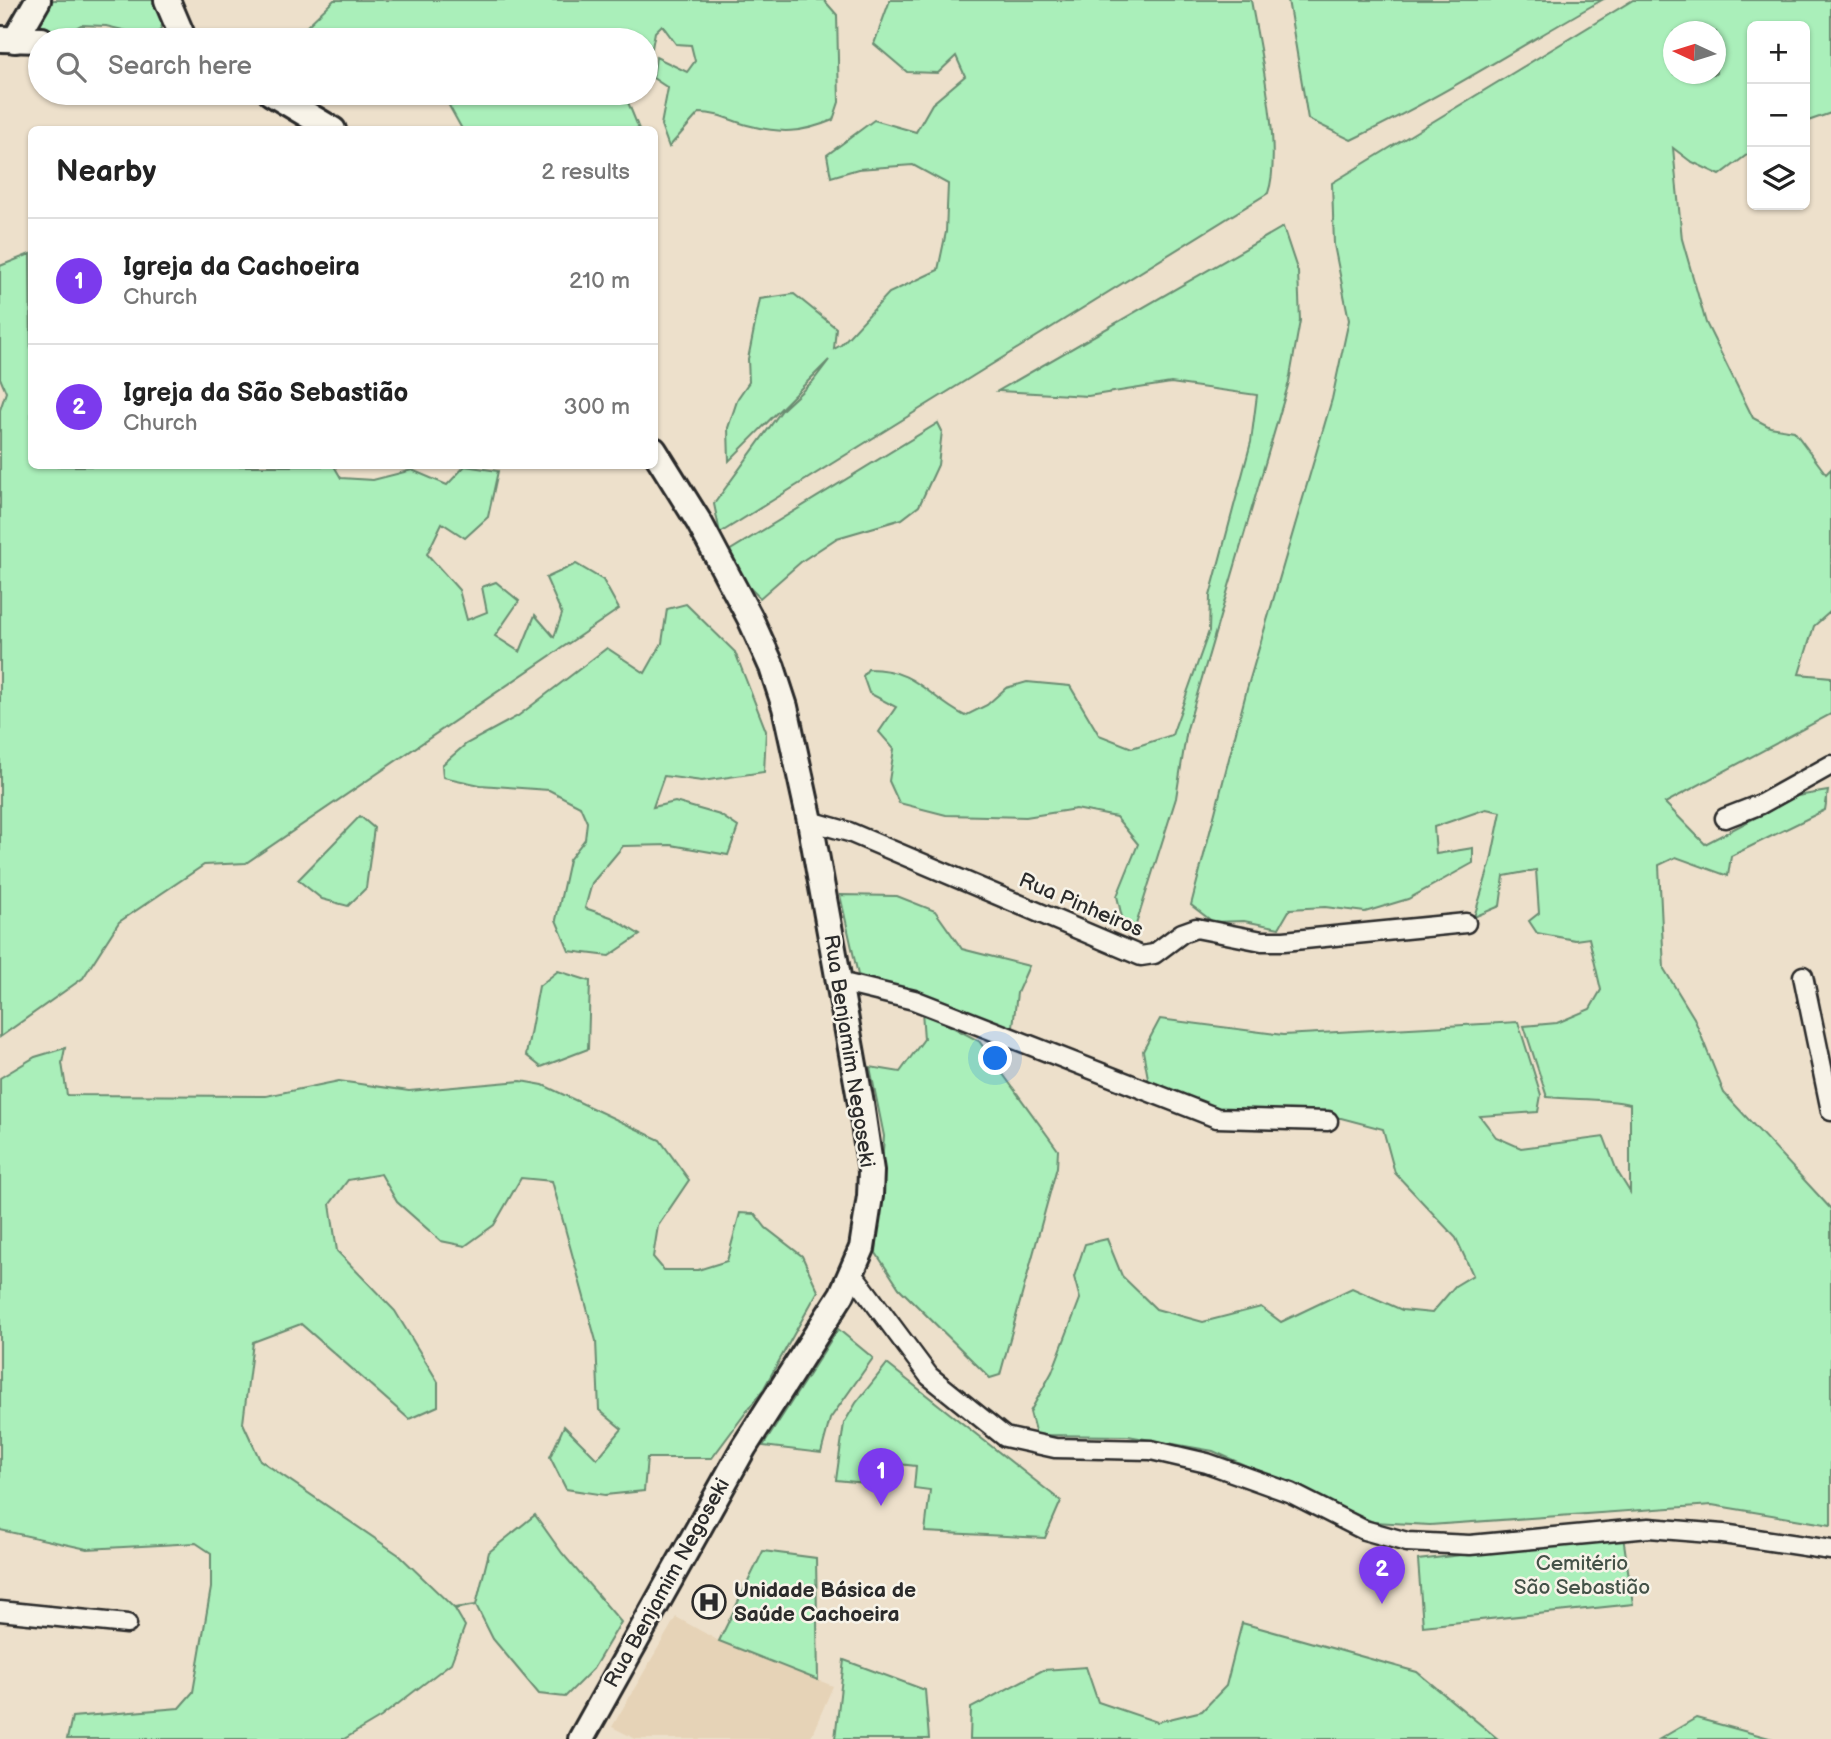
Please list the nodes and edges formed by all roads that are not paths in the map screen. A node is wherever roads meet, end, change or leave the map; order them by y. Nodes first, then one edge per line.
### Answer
1 (38, 0) edge
2 (167, 0) edge
3 (179, 28) edge
4 (8, 39) edge
5 (28, 40) edge
6 (291, 105) edge
7 (326, 126) edge
8 (658, 457) edge
9 (1831, 765) edge
10 (1725, 818) dead end
11 (810, 821) junction
12 (1466, 923) dead end
13 (1803, 976) dead end
14 (839, 982) junction
15 (1831, 1111) edge
16 (1328, 1121) dead end
17 (853, 1274) junction
18 (1831, 1550) edge
19 (0, 1611) edge
20 (127, 1624) dead end
21 (581, 1739) edge

1 - 4 main road
2 - 3 main road
4 - 5 main road
6 - 7 main road
8 - 11 main road, Rua Benjamim Negoseki
9 - 10 street
11 - 12 street, Rua Pinheiros
11 - 14 main road, Rua Benjamim Negoseki
13 - 15 street
14 - 16 street
14 - 17 main road, Rua Benjamim Negoseki
17 - 18 street
17 - 21 main road, Rua Benjamim Negoseki
19 - 20 street

